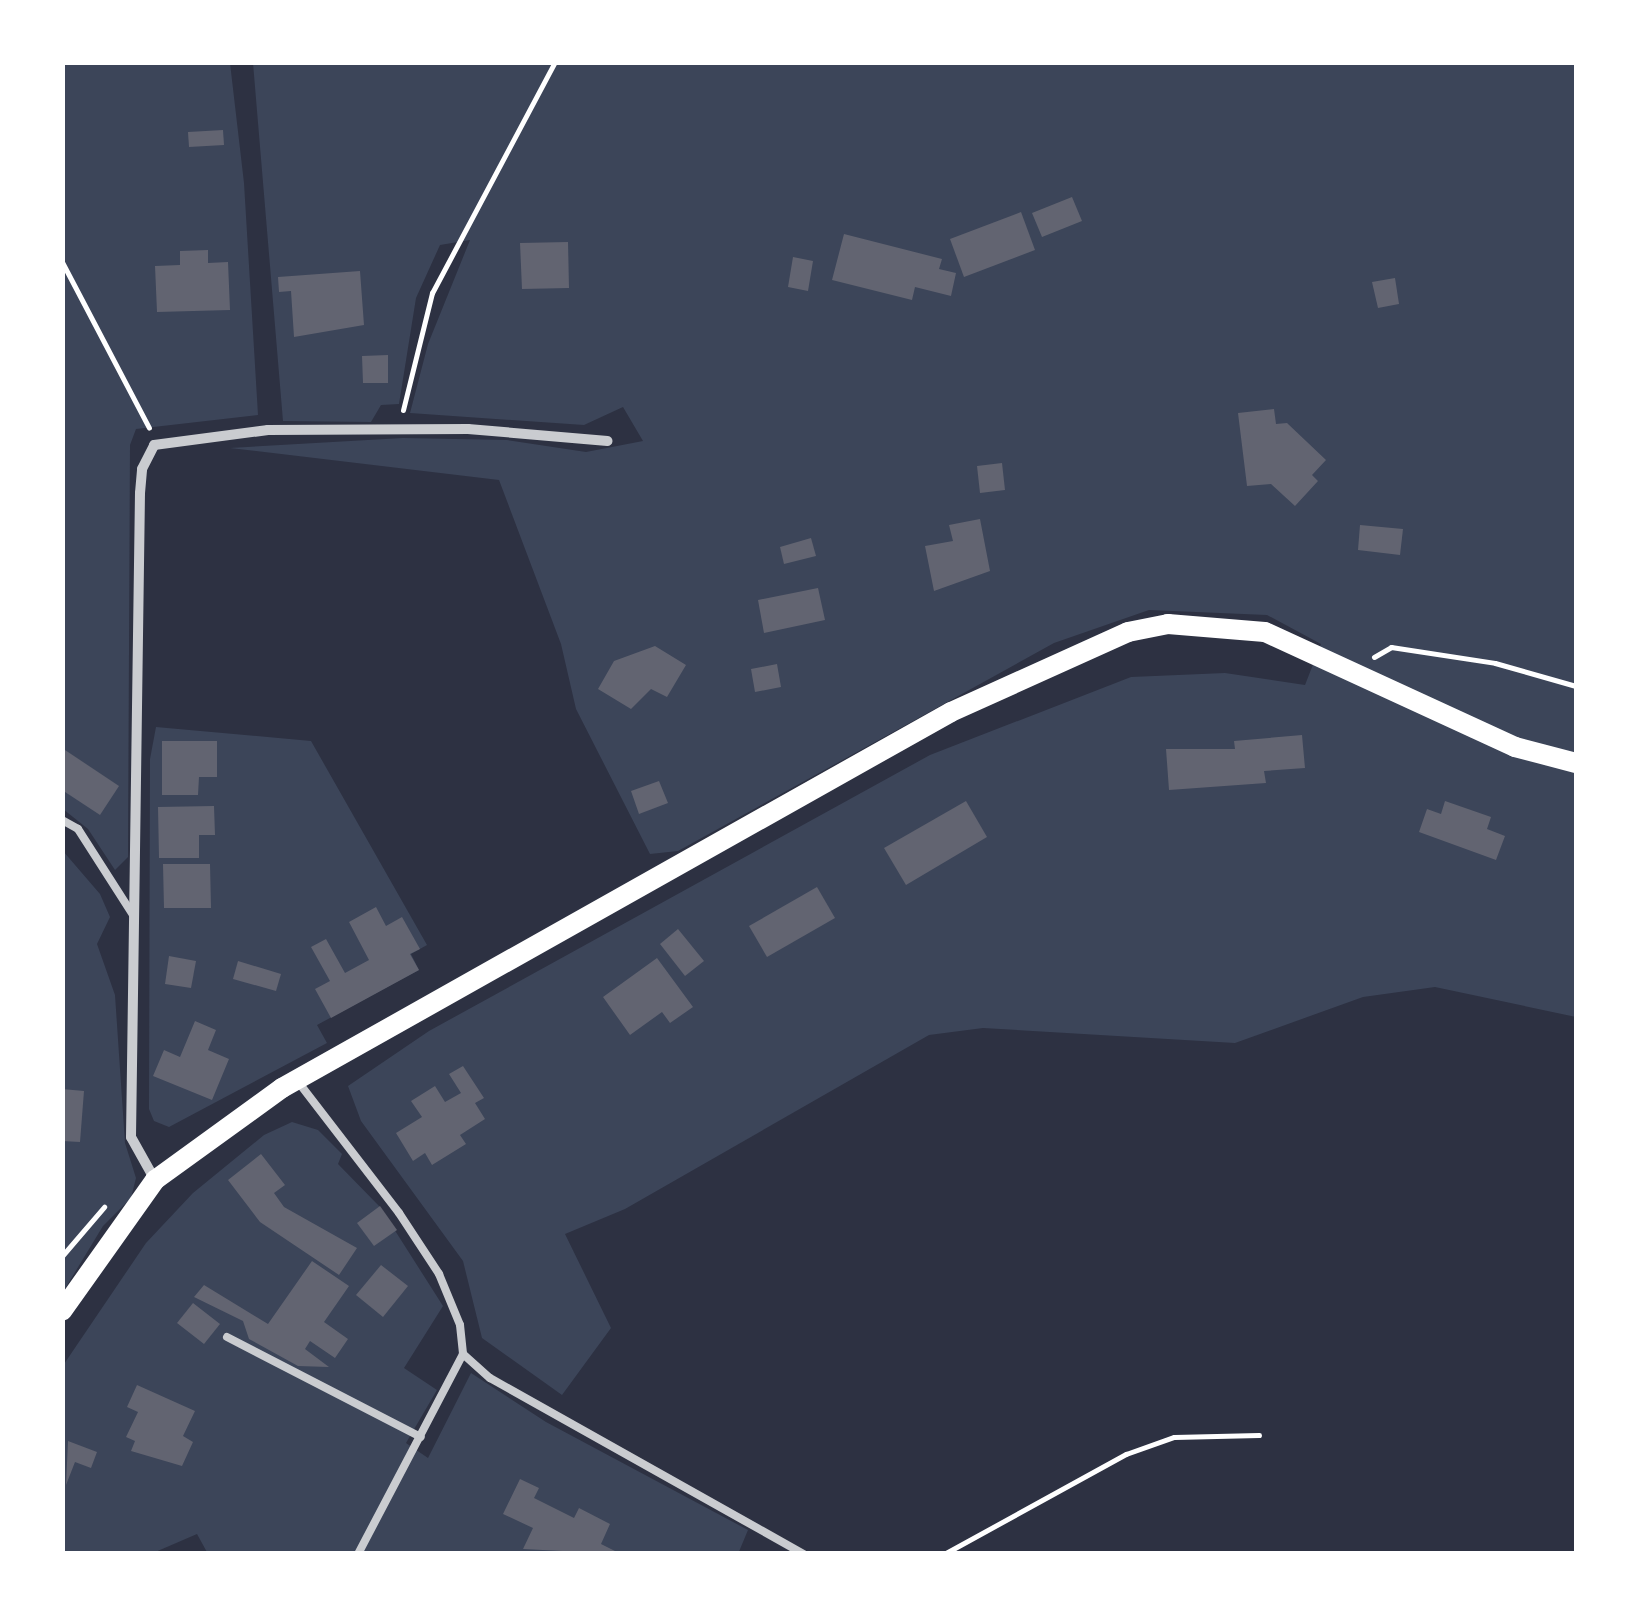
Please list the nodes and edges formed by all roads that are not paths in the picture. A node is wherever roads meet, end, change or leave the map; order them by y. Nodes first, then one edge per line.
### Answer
1 (607, 440) dead end
2 (1576, 763) edge
3 (62, 820) edge
4 (136, 920) junction
5 (296, 1080) junction
6 (155, 1180) junction
7 (62, 1311) edge
8 (227, 1337) dead end
9 (463, 1354) junction
10 (421, 1437) junction
11 (358, 1554) edge
12 (804, 1554) edge

1 - 4 street
2 - 5 main road
3 - 4 lane
4 - 6 street
5 - 6 main road
5 - 9 lane
6 - 7 main road
8 - 10 lane
9 - 10 lane
9 - 12 lane
10 - 11 lane

